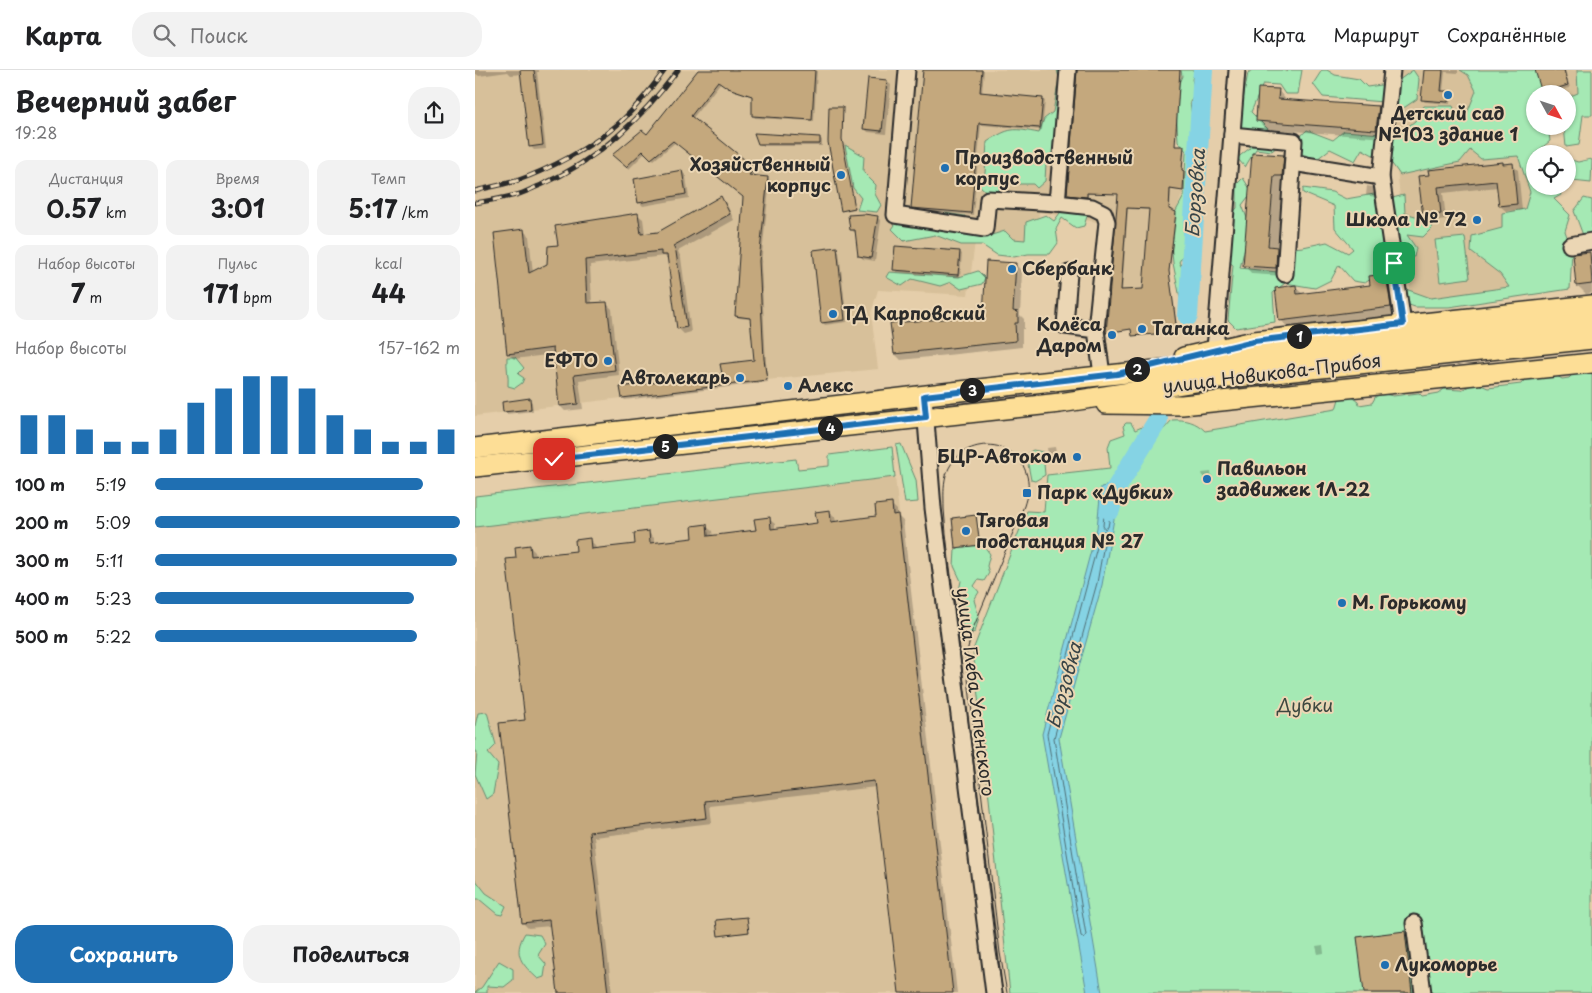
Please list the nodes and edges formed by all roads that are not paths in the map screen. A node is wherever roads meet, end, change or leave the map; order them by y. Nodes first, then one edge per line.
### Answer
1 (907, 70) edge
2 (1068, 70) edge
3 (1237, 70) edge
4 (1393, 70) edge
5 (1232, 135) junction
6 (1293, 163) junction
7 (1381, 177) junction
8 (1057, 203) junction
9 (1592, 241) edge
10 (1569, 245) dead end
11 (1069, 273) dead end
12 (1285, 274) dead end
13 (1592, 305) edge
14 (1592, 323) edge
15 (1403, 324) junction
16 (1096, 330) junction
17 (1592, 339) edge
18 (1215, 349) junction
19 (1592, 363) edge
20 (1110, 374) junction
21 (924, 396) junction
22 (1060, 403) junction
23 (926, 417) junction
24 (475, 448) edge
25 (475, 468) edge
26 (1414, 923) dead end
27 (994, 993) edge
28 (1423, 993) edge

1 - 8 street
2 - 8 street
3 - 5 street
4 - 7 street
5 - 6 street
5 - 18 street
6 - 7 street
6 - 12 street
7 - 15 street
8 - 16 street
9 - 10 street
11 - 16 street
13 - 15 main road
14 - 20 main road, улица Новикова-Прибоя
15 - 18 main road
16 - 20 street
17 - 22 main road, улица Новикова-Прибоя
18 - 20 main road
19 - 22 main road
20 - 21 main road, улица Новикова-Прибоя
21 - 23 street, улица Глеба Успенского
21 - 24 main road, улица Новикова-Прибоя
22 - 23 main road, улица Новикова-Прибоя
23 - 25 main road, улица Новикова-Прибоя
23 - 27 street, улица Глеба Успенского
26 - 28 street

